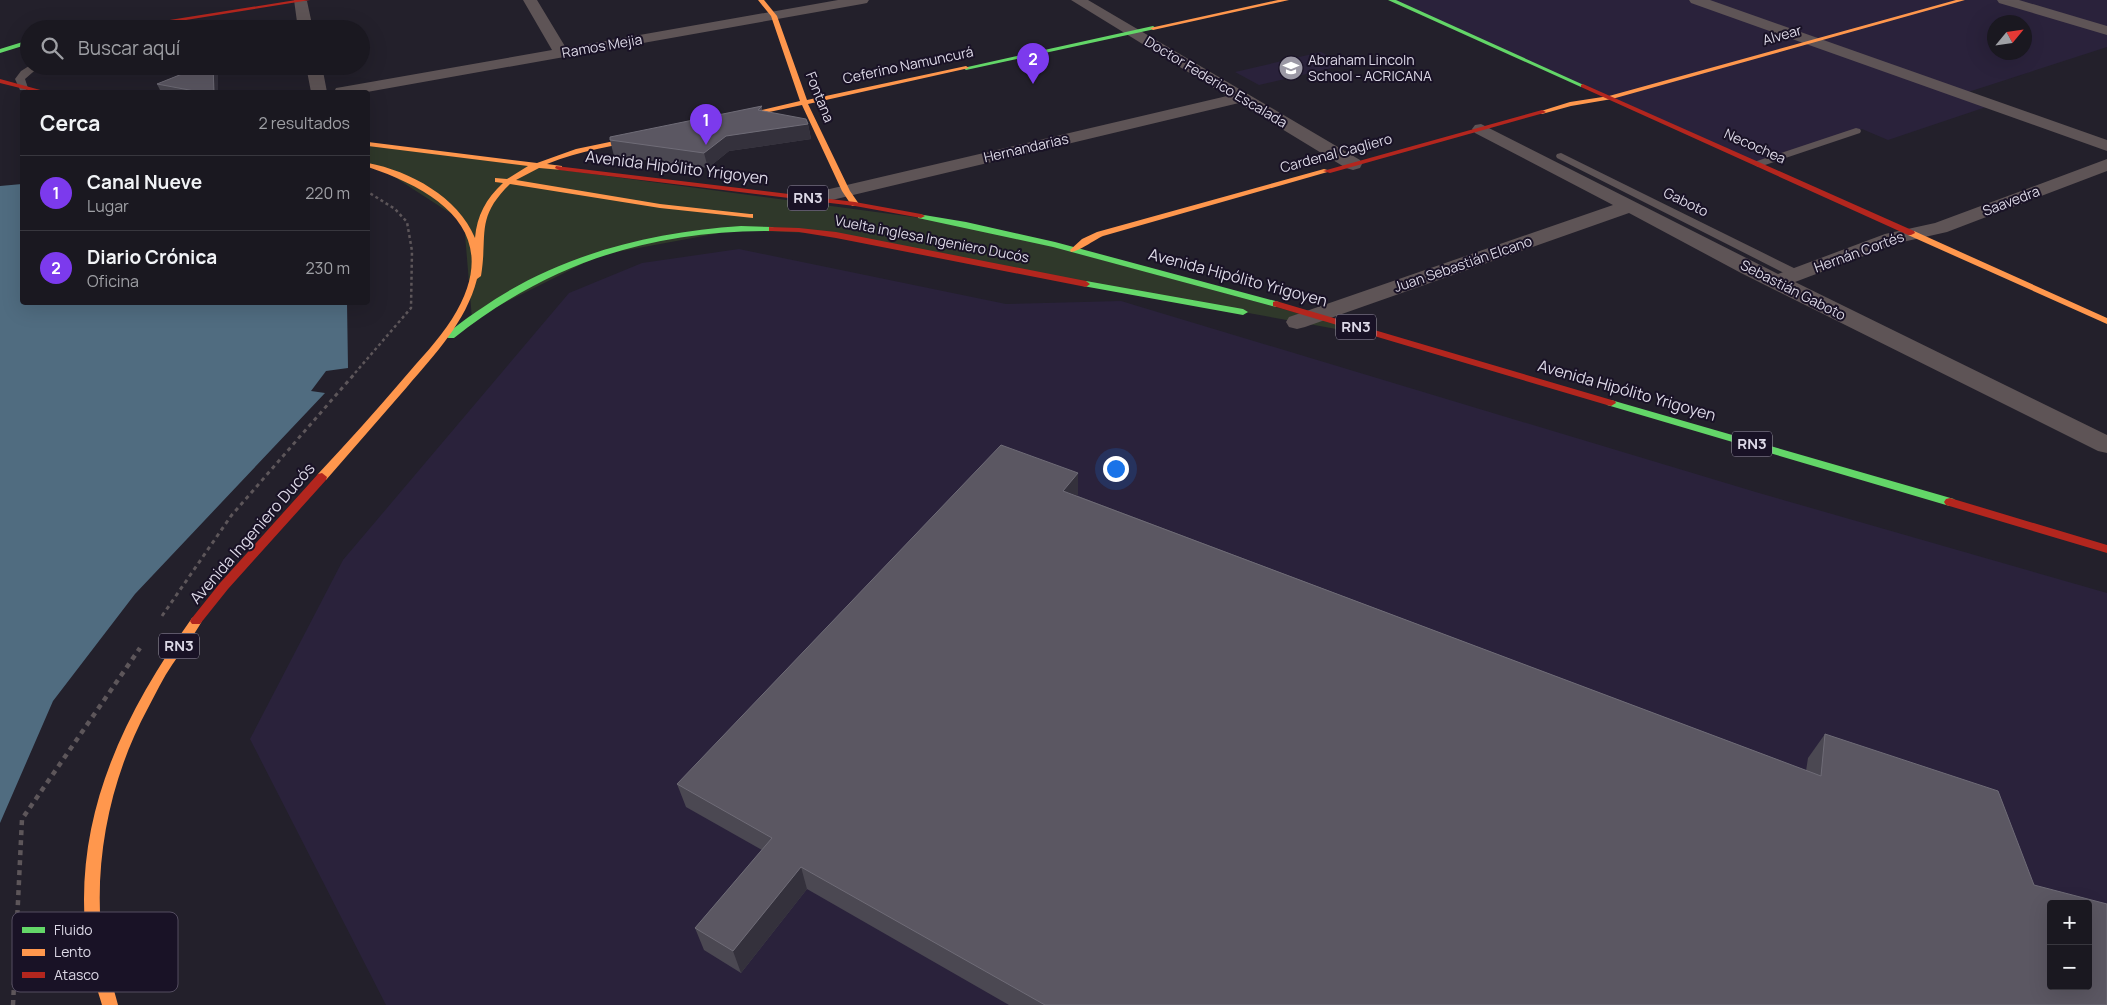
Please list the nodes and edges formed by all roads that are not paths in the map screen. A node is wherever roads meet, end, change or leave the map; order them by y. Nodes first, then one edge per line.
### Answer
1 (304, 0) edge
2 (530, 0) edge
3 (761, 0) edge
4 (862, 0) edge
5 (1078, 0) edge
6 (1286, 0) edge
7 (1410, 0) edge
8 (1696, 0) edge
9 (1962, 0) edge
10 (2004, 0) edge
11 (1394, 1) edge
12 (774, 16) junction
13 (174, 20) edge
14 (305, 20) edge
15 (2107, 30) edge
16 (1133, 32) junction
17 (1813, 42) junction
18 (20, 43) edge
19 (20, 45) edge
20 (0, 46) edge
21 (0, 51) edge
22 (562, 52) junction
23 (23, 75) edge
24 (316, 75) edge
25 (0, 81) edge
26 (20, 90) edge
27 (319, 90) edge
28 (353, 90) edge
29 (20, 95) edge
30 (1241, 98) junction
31 (1610, 98) junction
32 (804, 102) junction
33 (718, 121) edge
34 (1481, 129) junction
35 (1856, 131) dead end
36 (661, 133) edge
37 (370, 144) edge
38 (2107, 146) edge
39 (1561, 156) dead end
40 (370, 158) edge
41 (398, 163) dead end
42 (1353, 164) junction
43 (1758, 164) junction
44 (2107, 165) edge
45 (370, 166) edge
46 (538, 166) junction
47 (485, 177) dead end
48 (509, 181) junction
49 (851, 198) junction
50 (811, 199) joint
51 (1628, 206) junction
52 (1913, 234) junction
53 (1074, 250) junction
54 (1056, 256) dead end
55 (1025, 260) dead end
56 (1798, 275) junction
57 (1777, 282) junction
58 (469, 292) junction
59 (1259, 315) dead end
60 (1300, 319) junction
61 (2107, 321) edge
62 (1397, 340) junction
63 (427, 357) junction
64 (2107, 445) edge
65 (2107, 548) edge
66 (92, 912) edge
67 (107, 992) edge
68 (110, 1005) edge

1 - 13 main road
1 - 14 street
2 - 22 street
3 - 12 main road, Fontana
4 - 12 street, Ramos Mejia
5 - 16 street, Doctor Federico Escalada
6 - 16 main road, Ceferino Namuncurá
7 - 11 main road
8 - 17 street
9 - 17 main road, Alvear
10 - 15 street
11 - 31 main road, Necochea
12 - 22 street, Ramos Mejia
12 - 32 main road, Fontana
16 - 30 street, Doctor Federico Escalada
16 - 32 main road, Ceferino Namuncurá
17 - 31 main road, Alvear
17 - 38 street
18 - 20 main road
19 - 21 main road
22 - 28 street, Ramos Mejia
23 - 26 lane
24 - 27 street
25 - 29 main road
30 - 42 street, Doctor Federico Escalada
30 - 49 street, Hernandarias
31 - 34 main road, Cardenal Cagliero
31 - 43 main road, Necochea
32 - 33 main road, Ceferino Namuncurá
32 - 49 main road, Fontana
34 - 42 main road, Cardenal Cagliero
34 - 51 street, Sebastián Gaboto
35 - 43 lane
36 - 46 main road
37 - 46 main road, Avenida Hipólito Yrigoyen / RN3
39 - 56 lane, Gaboto
40 - 41 main road
42 - 53 main road, Cardenal Cagliero
43 - 52 main road, Necochea
44 - 52 street, Saavedra
45 - 58 main road, Avenida Ingeniero Ducós / RN3
46 - 48 main road
46 - 50 main road, Avenida Hipólito Yrigoyen / RN3
47 - 48 main road
48 - 55 main road
48 - 58 main road
49 - 50 street, Hernandarias
49 - 53 main road, Avenida Hipólito Yrigoyen / RN3
51 - 57 street, Sebastián Gaboto
51 - 60 street, Juan Sebastián Elcano
52 - 56 street, Hernán Cortés
52 - 61 main road, Necochea
53 - 54 main road, Cardenal Cagliero
53 - 60 main road, Avenida Hipólito Yrigoyen / RN3
56 - 57 street, Hernán Cortés
57 - 64 street, Sebastián Gaboto
58 - 63 main road, Avenida Ingeniero Ducós / RN3
59 - 63 main road, Vuelta inglesa Ingeniero Ducós
60 - 62 main road
60 - 62 main road, Avenida Hipólito Yrigoyen / RN3
62 - 65 main road, Avenida Hipólito Yrigoyen / RN3
63 - 66 main road, Avenida Ingeniero Ducós / RN3
67 - 68 main road, Avenida Ingeniero Ducós / RN3

